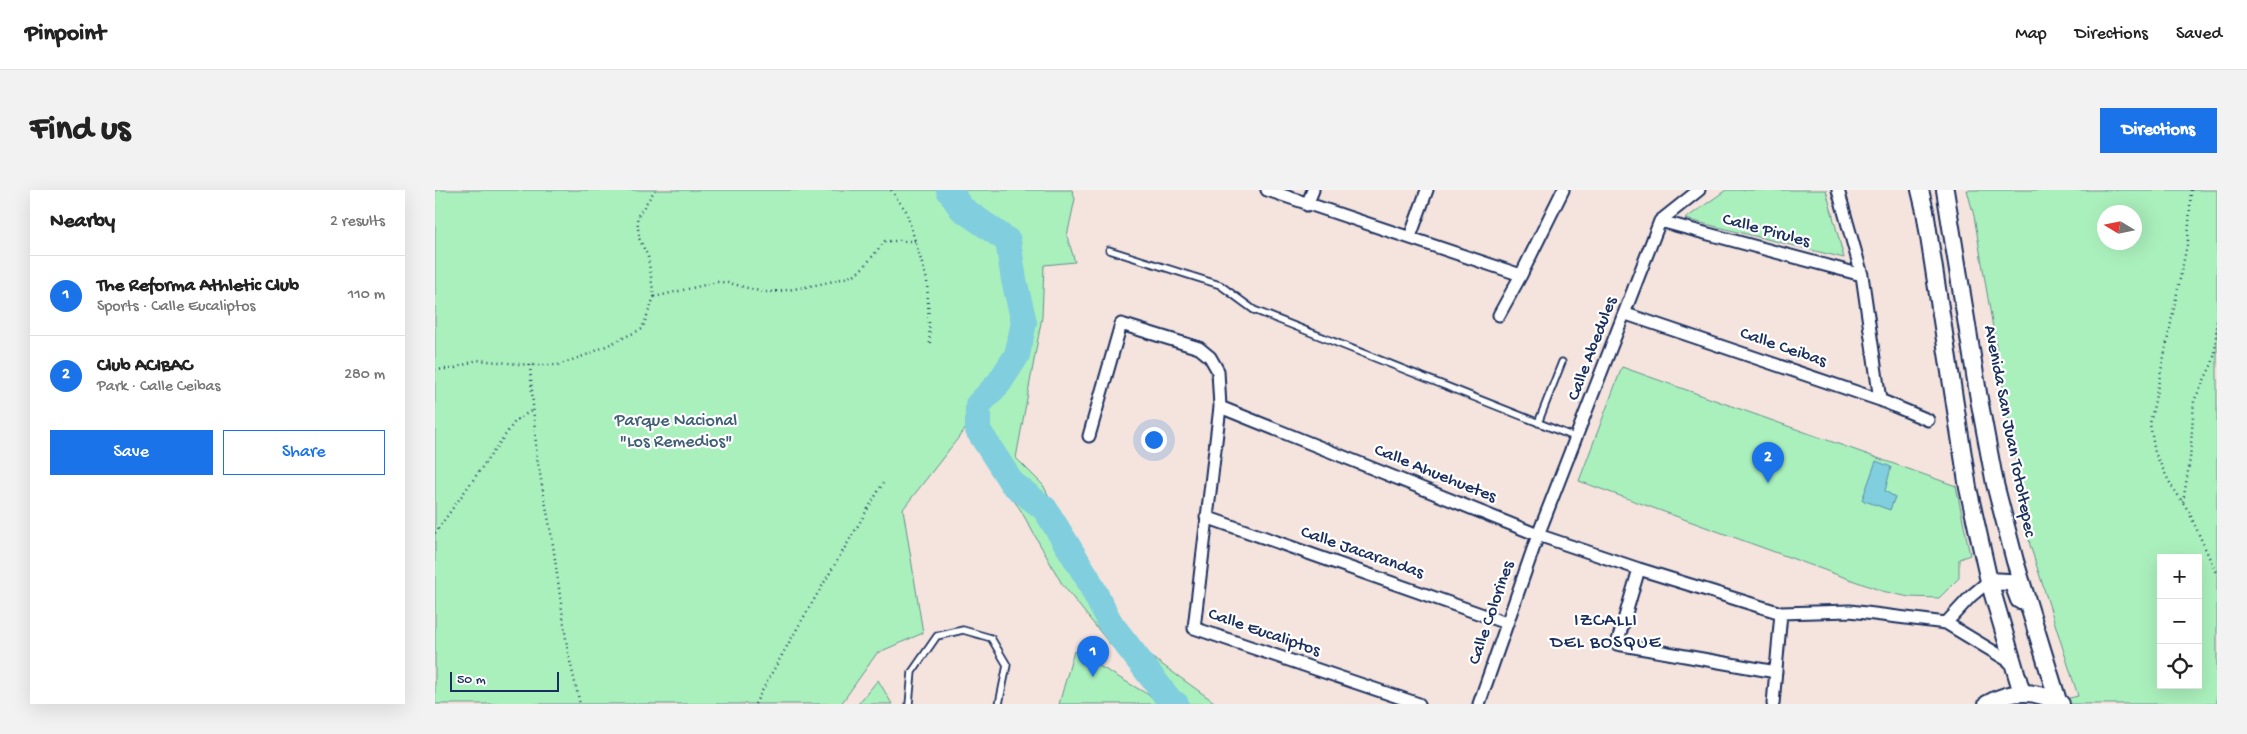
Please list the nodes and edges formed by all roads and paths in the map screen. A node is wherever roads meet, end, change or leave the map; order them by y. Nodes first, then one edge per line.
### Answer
1 (655, 190) edge
2 (891, 190) edge
3 (1267, 190) edge
4 (1313, 190) edge
5 (1427, 190) edge
6 (1563, 190) edge
7 (1699, 190) edge
8 (1838, 190) edge
9 (1920, 190) edge
10 (1945, 190) edge
11 (2191, 190) edge
12 (1307, 205) junction
13 (1660, 221) junction
14 (1410, 236) junction
15 (915, 240) junction
16 (1109, 250) dead end
17 (1861, 275) junction
18 (1521, 276) junction
19 (654, 297) junction
20 (1626, 314) junction
21 (1499, 315) dead end
22 (2217, 318) edge
23 (930, 345) dead end
24 (1562, 362) dead end
25 (530, 365) junction
26 (435, 370) edge
27 (1880, 400) junction
28 (1220, 407) junction
29 (533, 410) junction
30 (1928, 420) dead end
31 (1538, 423) junction
32 (1089, 436) dead end
33 (1577, 438) junction
34 (883, 483) dead end
35 (2183, 504) junction
36 (1206, 517) junction
37 (435, 533) edge
38 (1538, 535) junction
39 (1639, 569) junction
40 (2217, 574) edge
41 (1989, 581) junction
42 (1781, 613) junction
43 (1506, 623) junction
44 (1946, 623) junction
45 (2042, 652) junction
46 (2014, 664) junction
47 (1776, 672) junction
48 (2021, 692) junction
49 (580, 704) edge
50 (755, 704) edge
51 (909, 704) edge
52 (999, 704) edge
53 (1419, 704) edge
54 (1479, 704) edge
55 (1773, 704) edge
56 (1987, 704) edge
57 (2061, 704) edge

1 - 19 path
2 - 15 path
3 - 12 street
4 - 12 street
5 - 14 street
6 - 18 street
7 - 13 street
8 - 17 street
9 - 41 main road
10 - 45 main road, Avenida San Juan Totoltepec
11 - 35 path
12 - 14 street
13 - 17 street, Calle Pirules
13 - 20 street, Calle Abedules
14 - 18 street
15 - 19 path
15 - 23 path
16 - 31 lane
17 - 27 street
18 - 21 street
19 - 25 path
20 - 27 street, Calle Ceibas
20 - 33 street, Calle Abedules
22 - 35 path
24 - 31 lane
25 - 26 path
25 - 29 path
27 - 30 street, Calle Ceibas
28 - 32 street, Calle Eucaliptos
28 - 36 street, Calle Eucaliptos
28 - 38 street, Calle Ahuehuetes
29 - 37 path
29 - 49 path
31 - 33 lane
33 - 38 street, Calle Abedules
34 - 50 path
35 - 40 path
36 - 43 street, Calle Jacarandas
36 - 53 street, Calle Eucaliptos
38 - 39 street, Calle Ahuehuetes
38 - 43 street, Calle Colorines
39 - 42 street, Calle Ahuehuetes
39 - 47 street
41 - 44 street
41 - 45 main road
41 - 46 main road
42 - 44 street, Calle Ahuehuetes
42 - 47 street
43 - 54 street, Calle Colorines
44 - 46 street, Calle Ahuehuetes
45 - 57 main road, Avenida San Juan Totoltepec
46 - 48 main road
47 - 55 street
48 - 56 main road
48 - 57 main road
51 - 52 lane

